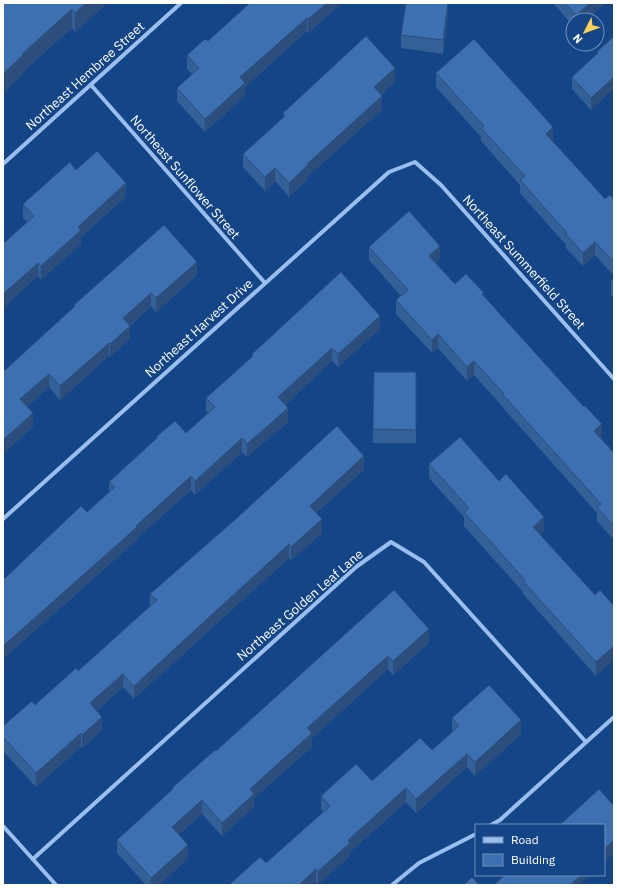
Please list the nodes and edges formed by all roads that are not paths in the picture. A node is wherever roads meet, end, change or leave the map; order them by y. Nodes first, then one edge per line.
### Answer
1 (181, 3) edge
2 (91, 85) junction
3 (415, 162) joint
4 (3, 164) edge
5 (265, 282) junction
6 (614, 379) edge
7 (3, 519) edge
8 (614, 717) edge
9 (586, 742) junction
10 (493, 824) edge
11 (3, 826) edge
12 (475, 835) edge
13 (33, 859) junction
14 (56, 885) edge
15 (392, 885) edge

1 - 2 street, Northeast Hembree Street
2 - 4 street, Northeast Hembree Street
2 - 5 street, Northeast Sunflower Street
3 - 5 street, Northeast Harvest Drive
3 - 6 street, Northeast Summerfield Street
5 - 7 street, Northeast Harvest Drive
8 - 9 street
9 - 10 street
9 - 13 street, Northeast Golden Leaf Lane
11 - 13 street
12 - 15 street
13 - 14 street

